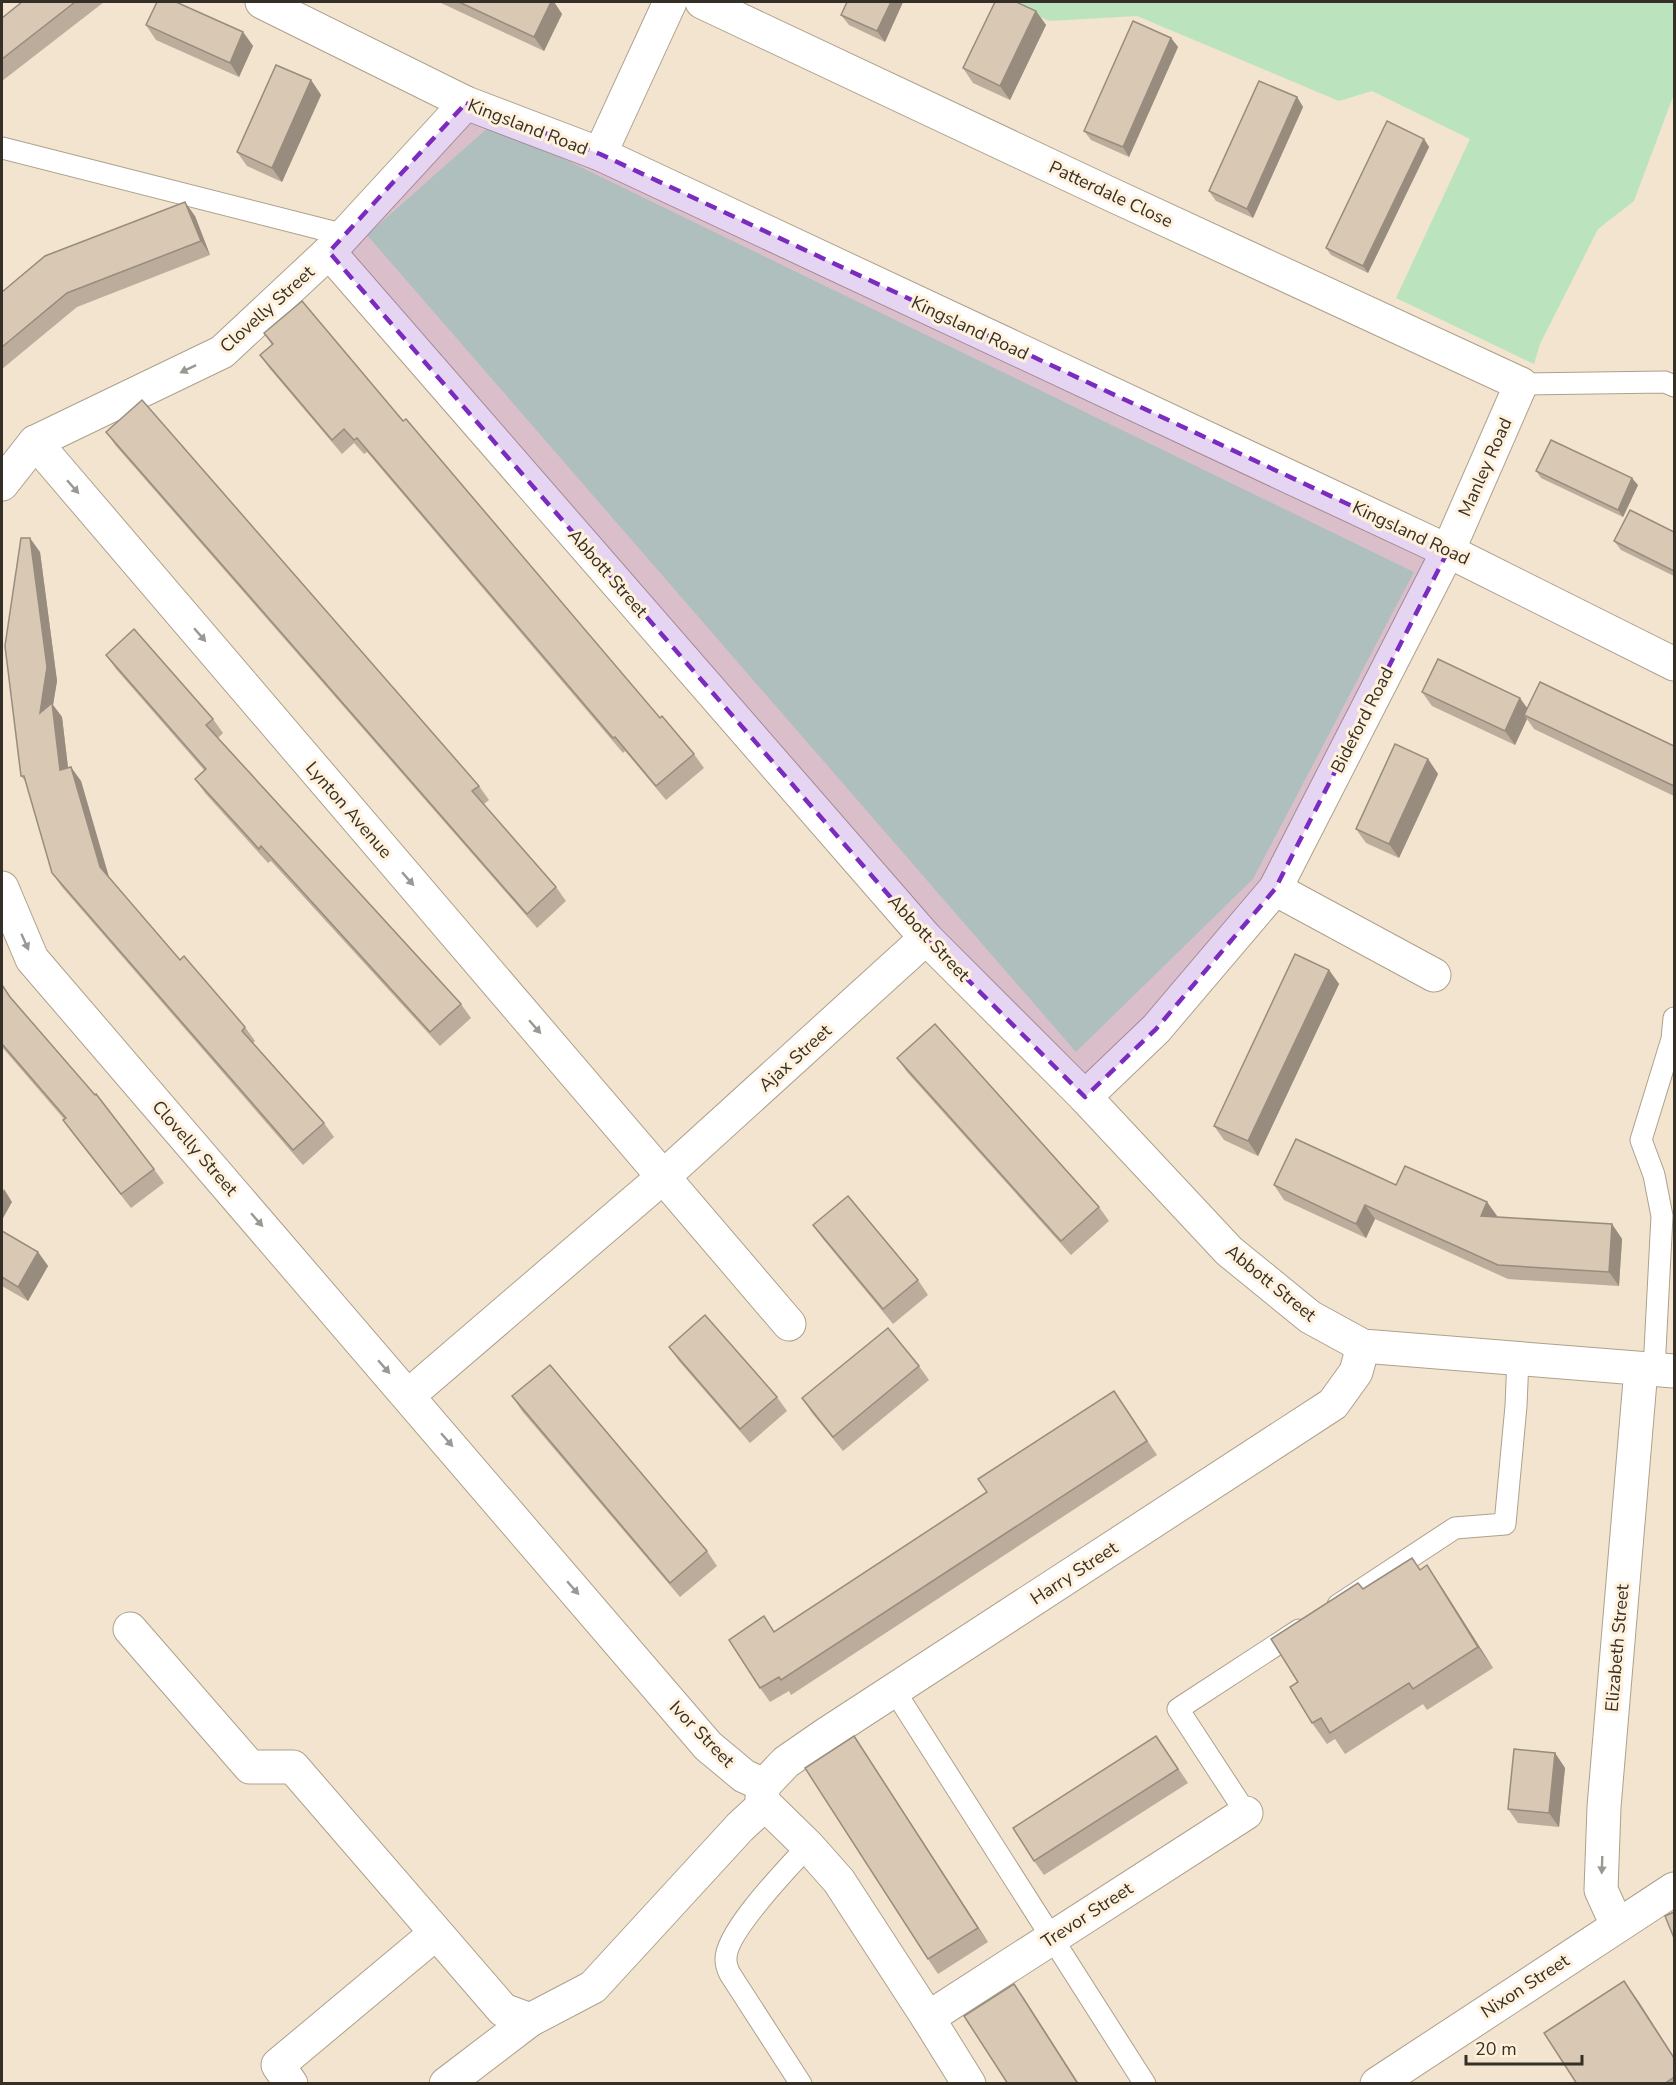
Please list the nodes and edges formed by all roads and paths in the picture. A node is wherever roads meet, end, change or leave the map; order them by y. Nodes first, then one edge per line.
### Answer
1 (262, 2) edge
2 (669, 2) edge
3 (702, 2) edge
4 (466, 103) junction
5 (2, 148) edge
6 (600, 154) junction
7 (337, 244) junction
8 (1521, 384) junction
9 (1674, 386) edge
10 (35, 442) junction
11 (2, 484) edge
12 (1448, 551) junction
13 (1674, 664) edge
14 (2, 888) edge
15 (1275, 889) junction
16 (926, 938) junction
17 (1434, 975) dead end
18 (1674, 1018) edge
19 (1085, 1097) junction
20 (663, 1177) junction
21 (789, 1324) dead end
22 (1363, 1346) junction
23 (1518, 1358) junction
24 (1656, 1370) edge
25 (409, 1395) junction
26 (130, 1629) dead end
27 (894, 1690) junction
28 (765, 1795) junction
29 (1245, 1813) joint
30 (808, 1846) junction
31 (1674, 1889) edge
32 (1617, 1925) junction
33 (436, 1933) junction
34 (1052, 1938) junction
35 (928, 2018) junction
36 (531, 2020) junction
37 (291, 2084) edge
38 (446, 2084) edge
39 (801, 2084) edge
40 (969, 2084) edge
41 (1145, 2084) edge
42 (1377, 2084) edge

1 - 4 street, Kingsland Road
2 - 6 street
3 - 8 street, Patterdale Close
4 - 6 street, Kingsland Road
4 - 7 street, Clovelly Street
5 - 7 lane
6 - 12 street, Kingsland Road
7 -> 10 street, Clovelly Street
7 - 16 street, Abbott Street
8 - 9 lane
8 - 12 street, Manley Road
10 - 11 street, Clovelly Street
10 -> 20 street, Lynton Avenue
12 - 13 street, Kingsland Road
12 - 15 street, Bideford Road
14 -> 25 street, Clovelly Street
15 - 17 street
15 - 19 street, Bideford Road
16 - 19 street, Abbott Street
16 - 20 street, Ajax Street
18 - 24 lane
19 - 22 street, Abbott Street
20 - 21 street
20 - 25 street, Ajax Street
22 - 23 street, Abbott Street
22 - 27 street, Harry Street
23 - 24 street, Abbott Street
23 - 29 lane
24 -> 32 street, Elizabeth Street
25 -> 28 street, Ivor Street
26 - 33 street
27 - 28 street, Harry Street
27 - 34 lane
28 - 30 street, Ivor Street
28 - 36 street, Harry Street
29 - 34 street, Trevor Street
30 - 35 street, Ivor Street
30 - 39 lane
31 - 32 street, Nixon Street
32 - 42 street, Nixon Street
33 - 36 street
33 - 37 street
34 - 35 street, Trevor Street
34 - 41 lane
35 - 40 street, Ivor Street
36 - 38 street, Harry Street

